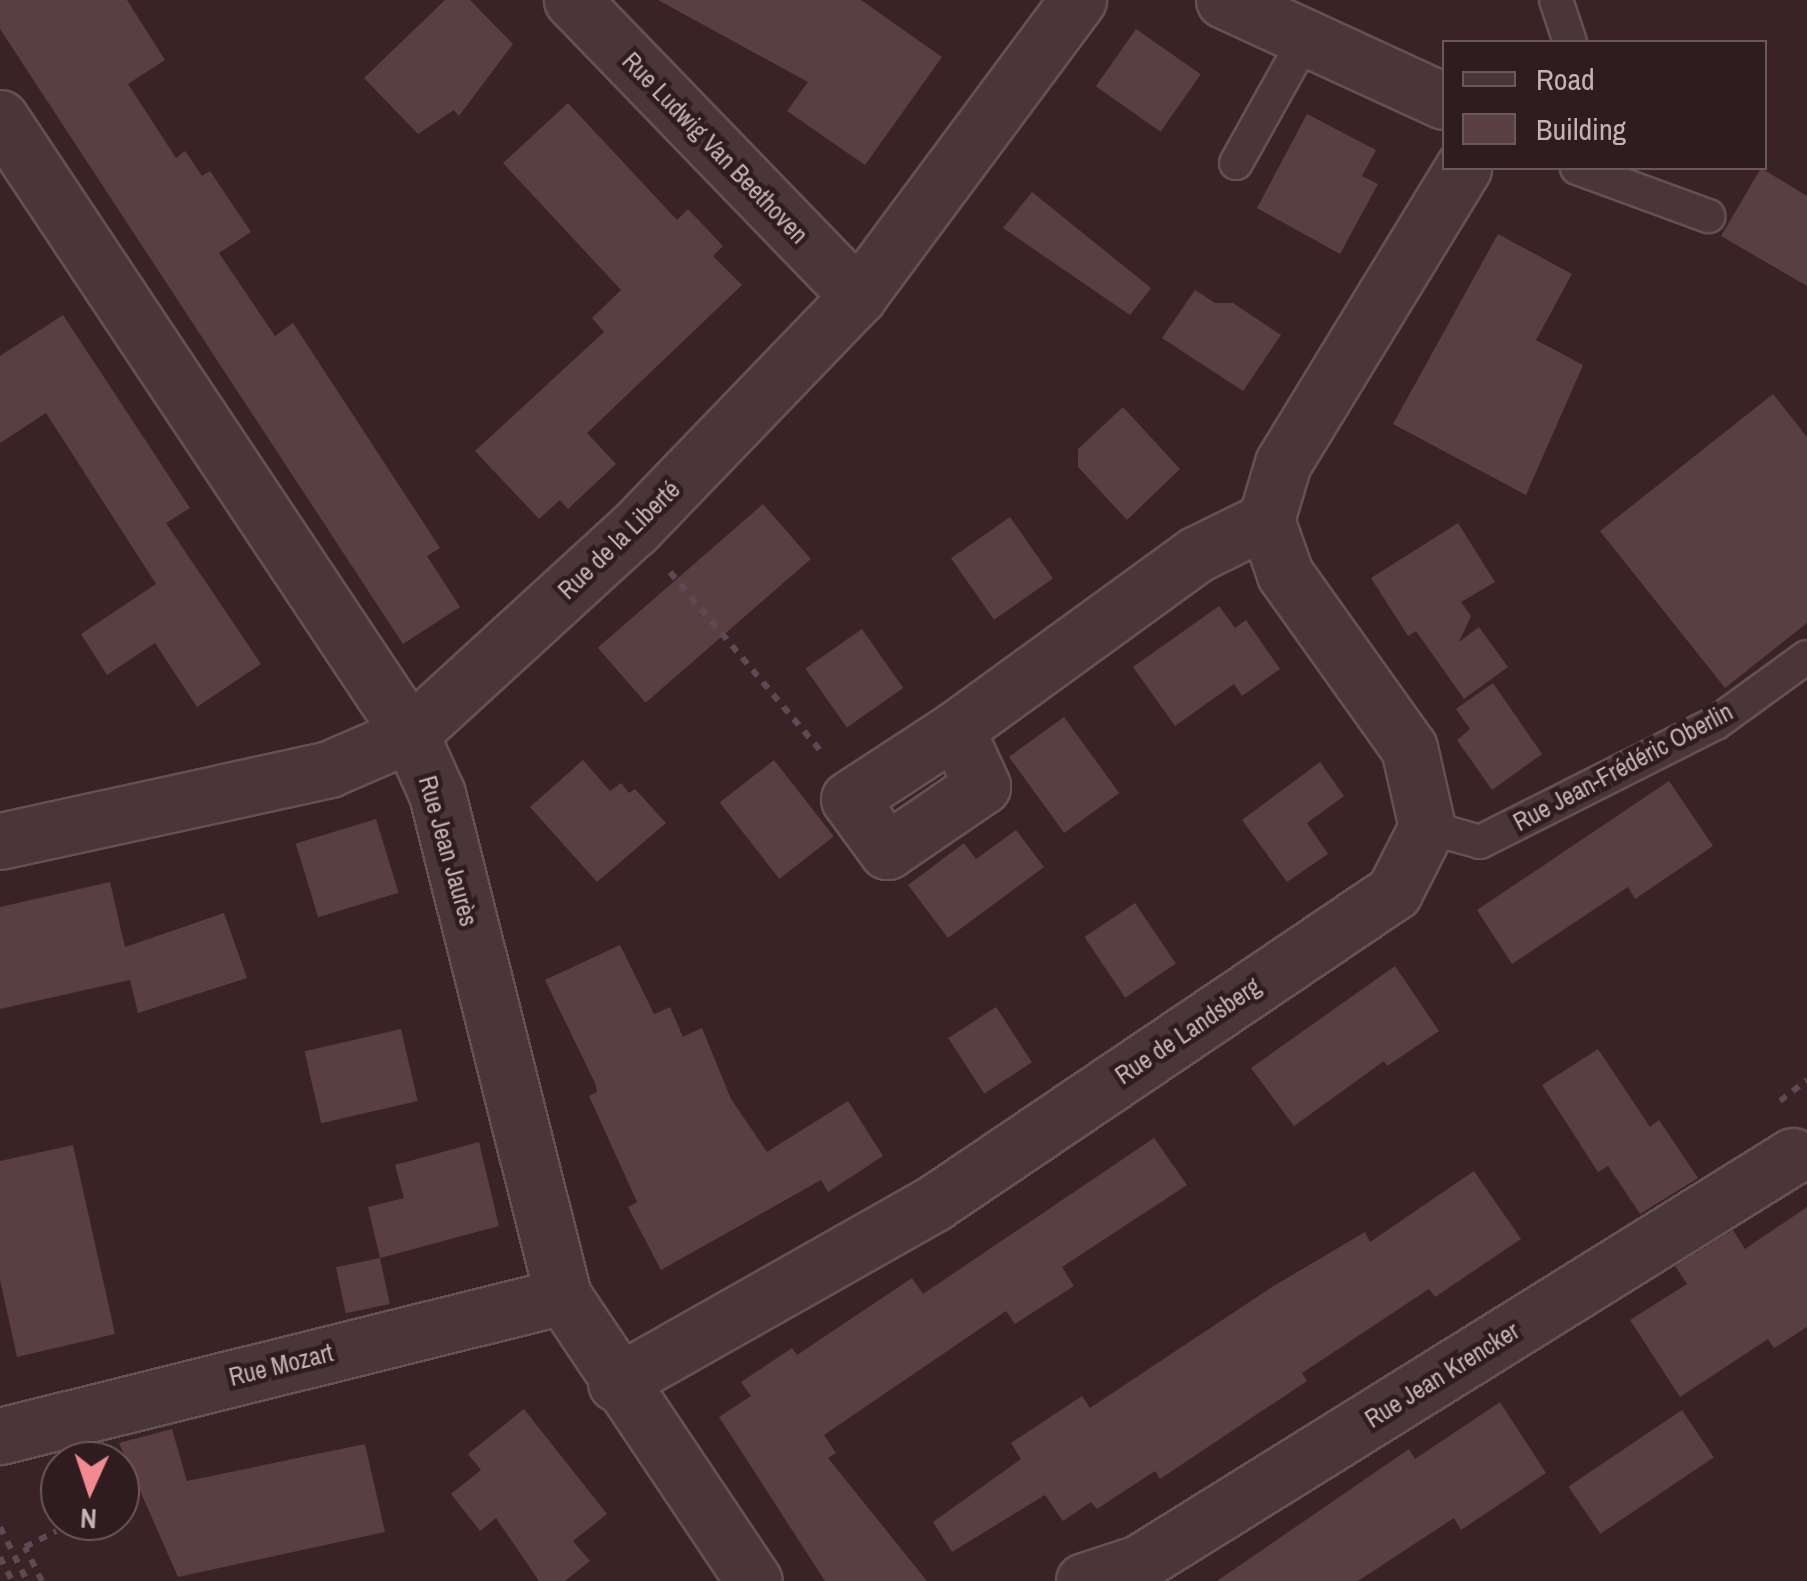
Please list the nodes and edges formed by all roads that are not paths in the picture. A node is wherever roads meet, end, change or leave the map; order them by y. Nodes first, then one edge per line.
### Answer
1 (572, 0) edge
2 (1078, 0) edge
3 (1224, 0) edge
4 (1556, 0) edge
5 (1306, 38) junction
6 (1569, 40) edge
7 (1442, 100) edge
8 (0, 118) edge
9 (1236, 163) dead end
10 (1462, 170) edge
11 (1582, 170) edge
12 (1708, 216) dead end
13 (858, 296) junction
14 (1266, 520) junction
15 (1807, 656) edge
16 (410, 734) junction
17 (856, 795) road end
18 (1427, 828) junction
19 (0, 841) edge
20 (1793, 1156) dead end
21 (562, 1296) junction
22 (616, 1382) junction
23 (0, 1436) edge
24 (754, 1581) edge
25 (1084, 1581) edge

1 - 13 street, Rue Ludwig Van Beethoven
2 - 13 street, Rue de la Liberté
3 - 5 street
4 - 6 lane
5 - 7 street
5 - 9 lane
8 - 16 street, Rue Jean Jaurès
10 - 14 street
11 - 12 lane
13 - 16 street, Rue de la Liberté
14 - 17 street
14 - 18 street
15 - 18 lane, Rue Jean-Frédéric Oberlin
16 - 19 street, Rue de la Liberté
16 - 21 street, Rue Jean Jaurès
18 - 22 street, Rue de Landsberg
20 - 25 street, Rue Jean Krencker
21 - 22 street, Rue Jean Jaurès
21 - 23 street, Rue Mozart
22 - 24 street, Rue Jean Jaurès

